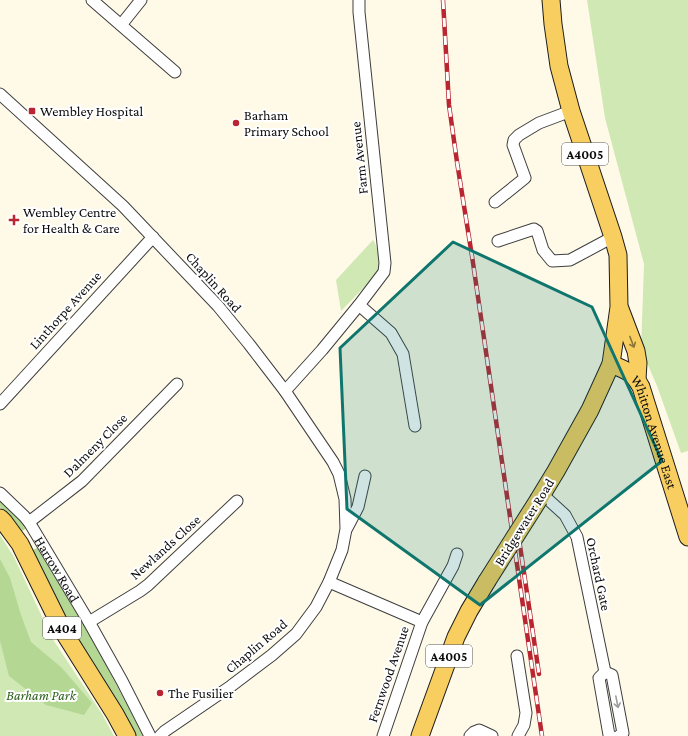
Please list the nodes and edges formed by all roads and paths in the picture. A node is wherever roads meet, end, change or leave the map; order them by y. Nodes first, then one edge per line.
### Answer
1 (92, 0) edge
2 (140, 0) edge
3 (359, 0) edge
4 (551, 0) edge
5 (121, 25) junction
6 (175, 72) dead end
7 (0, 94) edge
8 (571, 111) junction
9 (494, 202) dead end
10 (153, 237) junction
11 (613, 237) junction
12 (498, 241) dead end
13 (359, 305) junction
14 (619, 307) junction
15 (611, 364) junction
16 (637, 379) junction
17 (177, 384) dead end
18 (285, 391) junction
19 (0, 404) edge
20 (415, 426) dead end
21 (365, 476) dead end
22 (0, 493) edge
23 (541, 496) junction
24 (237, 501) dead end
25 (0, 518) edge
26 (29, 522) junction
27 (346, 529) junction
28 (688, 537) edge
29 (457, 554) dead end
30 (329, 582) junction
31 (89, 622) junction
32 (422, 622) junction
33 (517, 656) dead end
34 (604, 672) junction
35 (127, 736) edge
36 (150, 736) edge
37 (160, 736) edge
38 (383, 736) edge
39 (420, 736) edge
40 (470, 736) edge
41 (492, 736) edge
42 (518, 736) edge
43 (611, 736) edge
44 (619, 736) edge

1 - 5 street
2 - 5 street
3 - 13 street, Farm Avenue
4 - 8 main road, Bridgewater Road / A4005
5 - 6 street
7 - 10 street, Chaplin Road
8 - 9 street
8 - 11 main road, Bridgewater Road / A4005
10 - 18 street, Chaplin Road
10 - 19 street, Linthorpe Avenue
11 - 12 street
11 - 14 main road, Bridgewater Road / A4005
13 - 18 street, Farm Avenue
13 - 20 street
14 - 15 main road, Bridgewater Road / A4005
14 -> 16 main road, Bridgewater Road / A4005
15 - 16 main road, Whitton Avenue East
15 - 23 main road, Bridgewater Road / A4005
16 - 28 main road, Whitton Avenue East
17 - 26 street, Dalmeny Close
18 - 27 street, Chaplin Road
21 - 27 street, Chaplin Road
22 - 26 street, Harrow Road
23 - 34 street, Orchard Gate
23 - 39 main road, Bridgewater Road / A4005, bridge
24 - 31 street, Newlands Close
25 - 35 main road, Harrow Road / A404
26 - 31 street, Harrow Road
27 - 30 street, Chaplin Road
29 - 32 street, Fernwood Avenue
30 - 32 street, Fernwood Avenue
30 - 37 street, Chaplin Road
31 - 36 street, Harrow Road
32 - 38 street, Fernwood Avenue
33 - 42 street
34 - 43 street, Orchard Gate
34 -> 44 street, Orchard Gate
40 - 41 street

